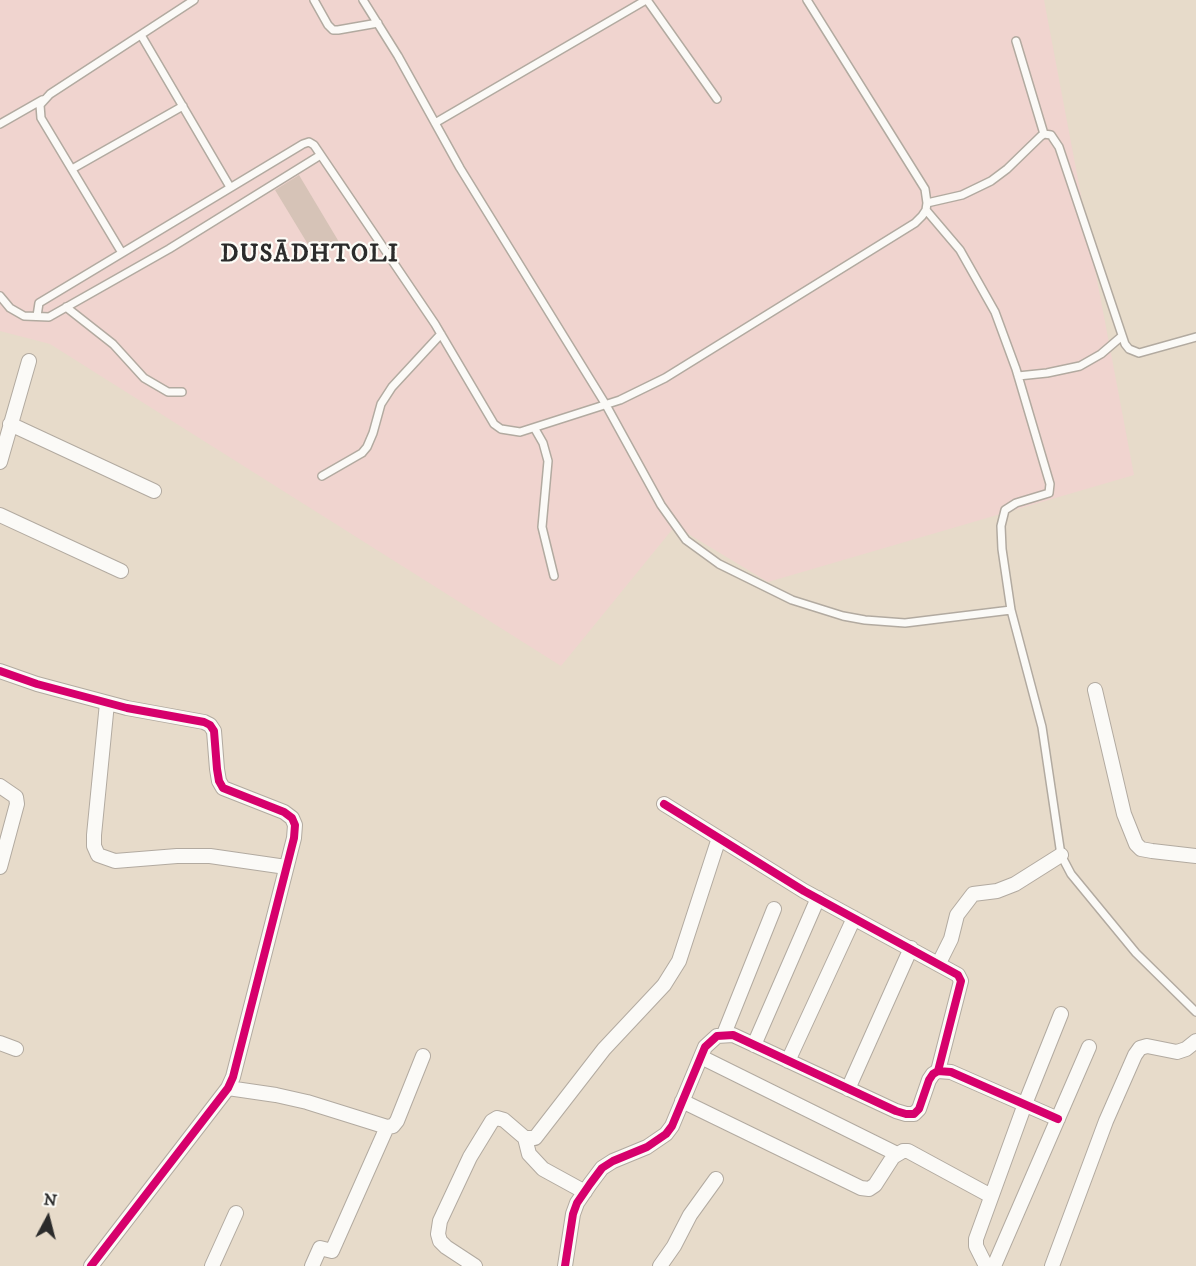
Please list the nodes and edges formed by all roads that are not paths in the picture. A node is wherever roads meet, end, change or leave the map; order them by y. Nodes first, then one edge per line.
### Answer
1 (194, 0) edge
2 (314, 0) edge
3 (363, 0) edge
4 (646, 0) edge
5 (807, 0) edge
6 (378, 23) junction
7 (141, 35) junction
8 (1016, 41) dead end
9 (43, 99) junction
10 (717, 99) dead end
11 (183, 106) junction
12 (435, 123) junction
13 (0, 124) edge
14 (1044, 134) junction
15 (319, 156) junction
16 (72, 169) junction
17 (230, 188) junction
18 (926, 206) junction
19 (122, 253) junction
20 (0, 296) edge
21 (66, 307) junction
22 (37, 316) junction
23 (441, 334) junction
24 (1122, 336) junction
25 (1196, 337) edge
26 (29, 361) dead end
27 (1018, 376) junction
28 (182, 392) dead end
29 (606, 405) junction
30 (10, 424) junction
31 (536, 429) junction
32 (0, 462) edge
33 (322, 476) dead end
34 (154, 491) dead end
35 (0, 515) edge
36 (122, 571) dead end
37 (554, 576) dead end
38 (1011, 610) junction
39 (0, 671) edge
40 (1095, 690) dead end
41 (107, 703) junction
42 (0, 786) edge
43 (664, 804) dead end
44 (719, 838) junction
45 (1061, 855) junction
46 (1196, 856) edge
47 (1, 863) edge
48 (286, 867) junction
49 (818, 898) junction
50 (774, 909) dead end
51 (854, 918) junction
52 (911, 948) junction
53 (939, 963) junction
54 (1196, 1012) edge
55 (1061, 1014) dead end
56 (724, 1034) junction
57 (1196, 1041) edge
58 (0, 1043) edge
59 (754, 1045) junction
60 (1089, 1047) dead end
61 (16, 1049) dead end
62 (423, 1056) dead end
63 (700, 1057) junction
64 (788, 1061) junction
65 (938, 1071) junction
66 (228, 1088) junction
67 (848, 1089) junction
68 (682, 1101) junction
69 (1025, 1104) junction
70 (1058, 1119) junction
71 (387, 1127) junction
72 (525, 1138) junction
73 (897, 1154) junction
74 (716, 1179) dead end
75 (585, 1191) junction
76 (991, 1196) junction
77 (236, 1213) dead end
78 (91, 1266) edge
79 (212, 1266) edge
80 (312, 1266) edge
81 (475, 1266) edge
82 (566, 1266) edge
83 (660, 1266) edge
84 (986, 1266) edge
85 (994, 1266) edge
86 (1052, 1266) edge

1 - 7 lane
2 - 6 lane
3 - 6 lane
4 - 10 lane
4 - 12 lane
5 - 18 lane
6 - 12 lane
7 - 9 lane
7 - 11 lane
8 - 14 lane
9 - 13 lane
9 - 16 lane
11 - 16 lane
11 - 17 lane
12 - 29 lane
14 - 18 lane
14 - 24 lane
15 - 17 lane
15 - 21 lane
15 - 23 lane
16 - 19 lane
17 - 19 lane
18 - 27 lane
18 - 29 lane
19 - 22 lane
20 - 22 lane
21 - 22 lane
21 - 28 lane
23 - 31 lane
23 - 33 lane
24 - 25 lane
24 - 27 lane
26 - 30 street
27 - 38 lane
29 - 31 lane
29 - 38 lane
30 - 32 street
30 - 34 street
31 - 37 lane
35 - 36 street
38 - 45 lane
39 - 41 street
40 - 46 street
41 - 48 street
41 - 48 street
42 - 47 street
43 - 44 street
44 - 49 street
44 - 72 street
45 - 53 street
45 - 54 lane
48 - 66 street
49 - 51 street
49 - 59 street
50 - 56 street
51 - 52 street
51 - 64 street
52 - 53 street
52 - 67 street
53 - 65 street
55 - 69 street
56 - 59 street
56 - 63 street
57 - 86 street
58 - 61 street
59 - 64 street
60 - 70 street
62 - 71 street
63 - 68 street
63 - 73 street
64 - 67 street
65 - 67 street
65 - 69 street
66 - 71 street
66 - 78 street
68 - 73 street
68 - 75 street
69 - 70 street
69 - 76 street
70 - 85 street
71 - 80 street
72 - 75 street
72 - 81 street
73 - 76 street
74 - 83 street
75 - 82 street
76 - 84 street
77 - 79 street

